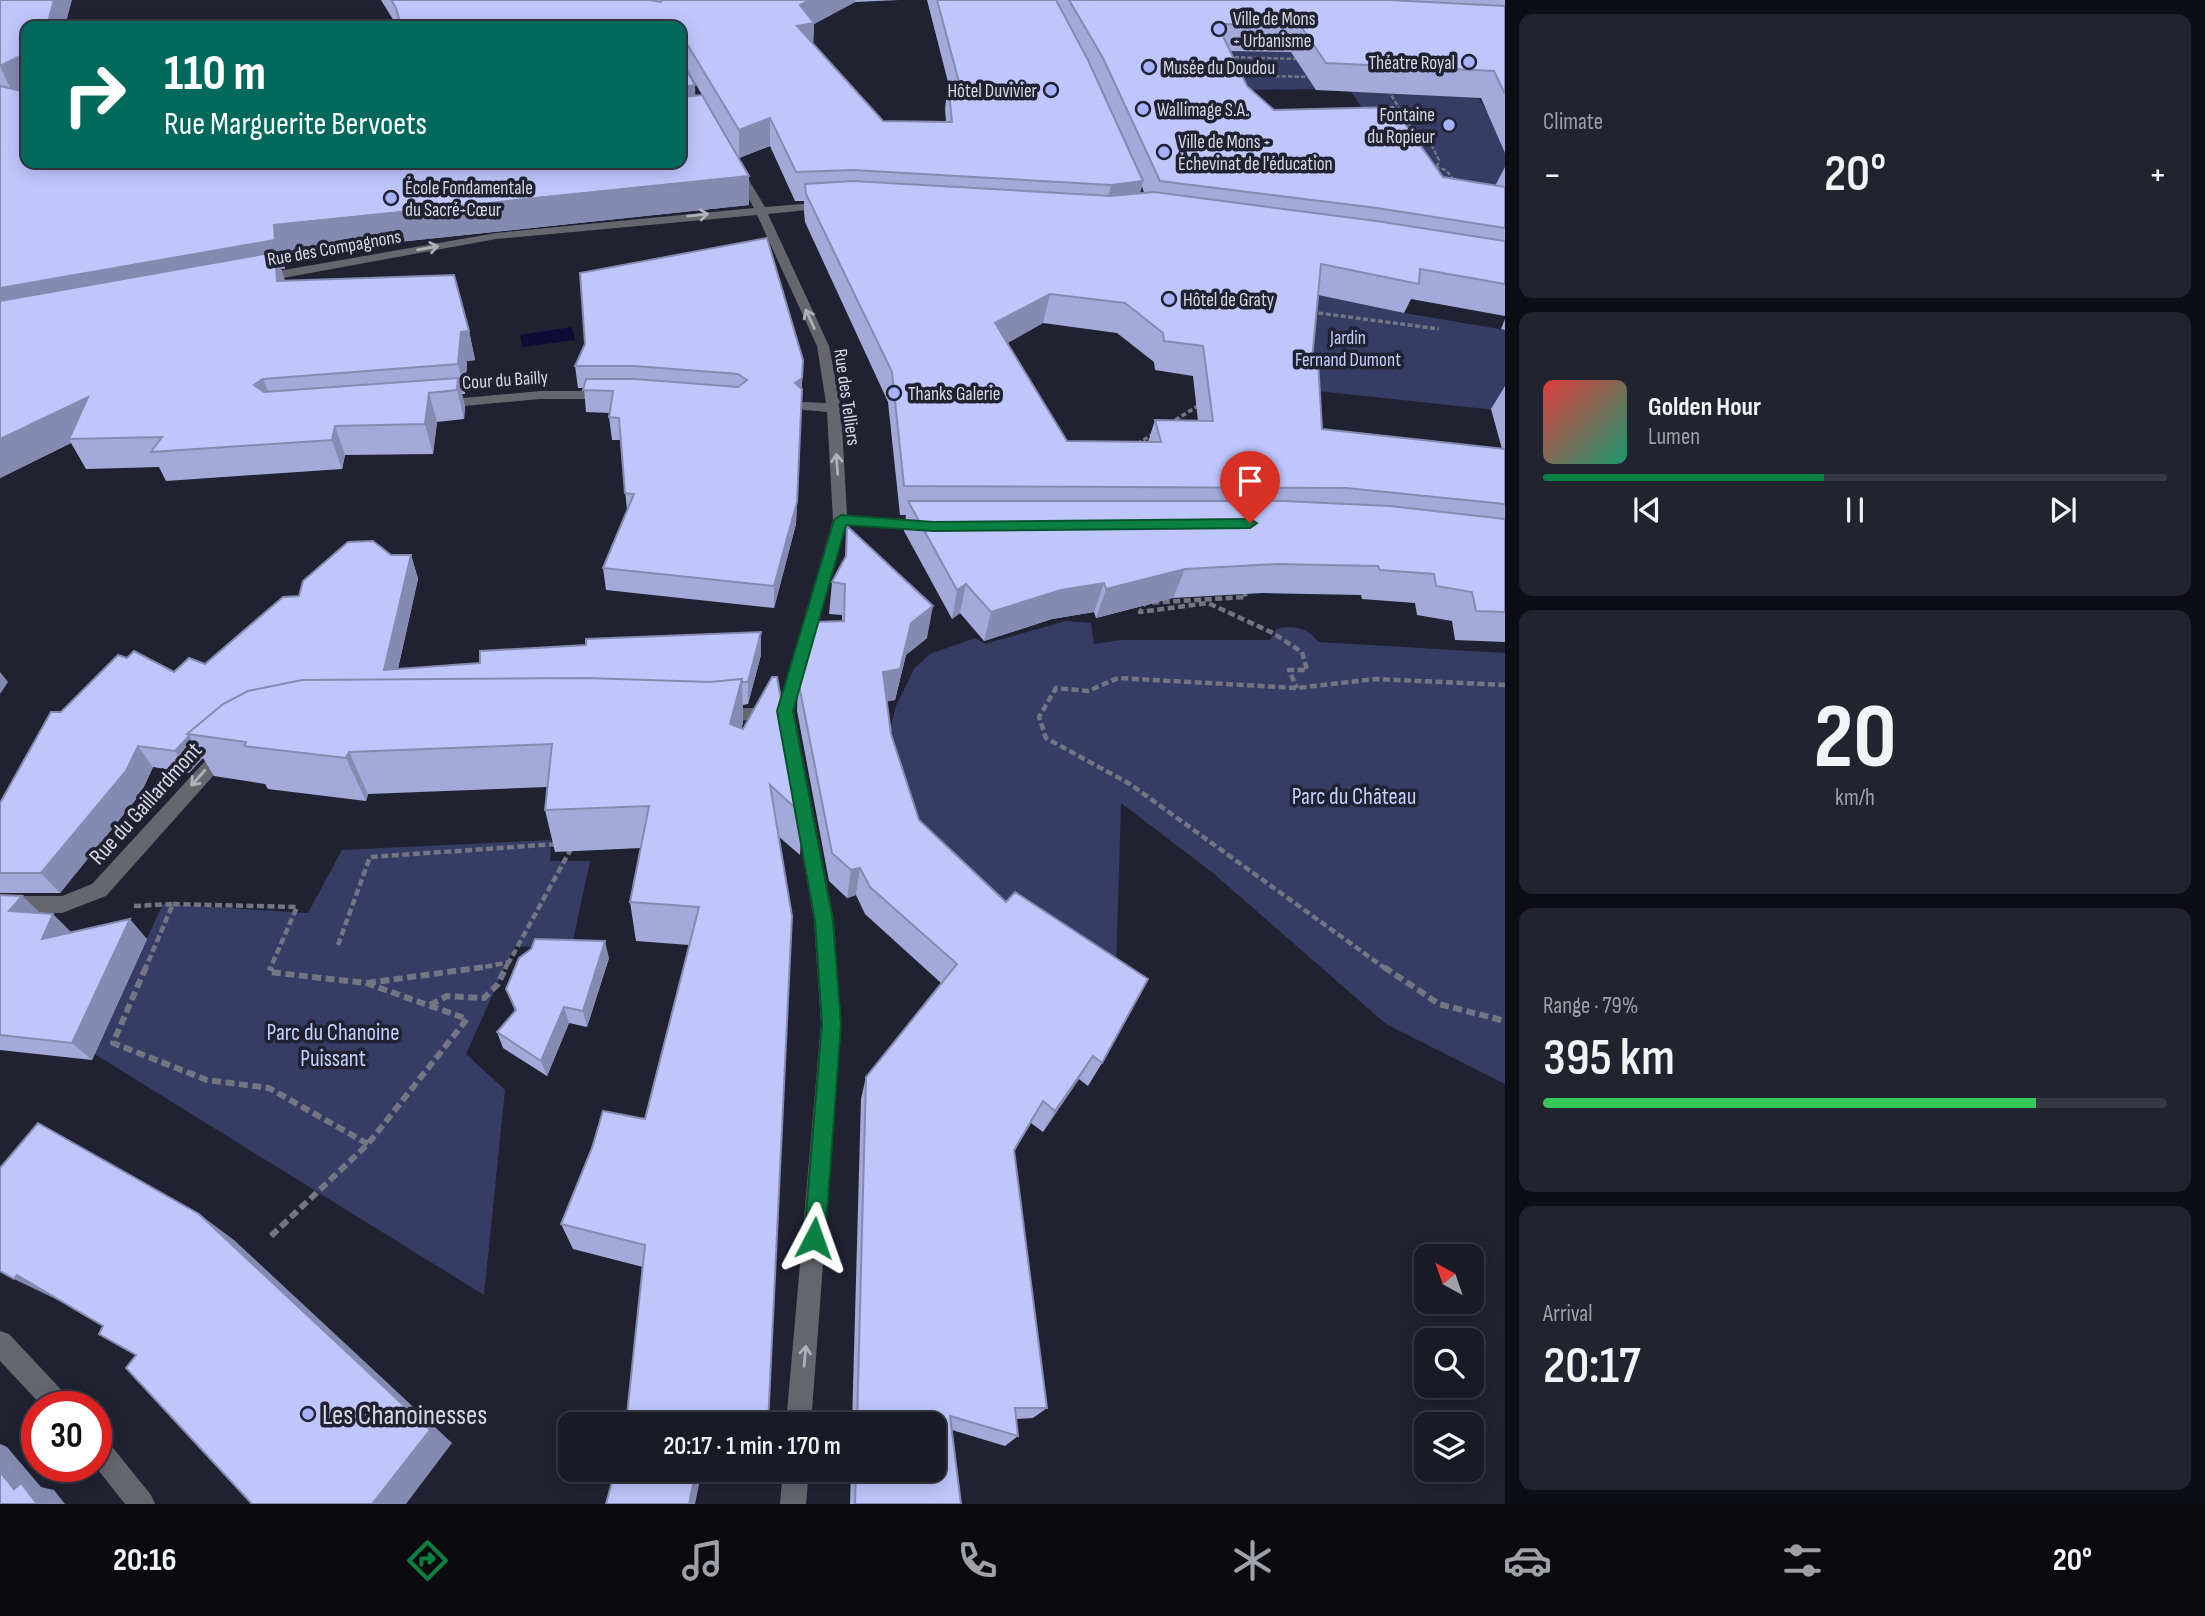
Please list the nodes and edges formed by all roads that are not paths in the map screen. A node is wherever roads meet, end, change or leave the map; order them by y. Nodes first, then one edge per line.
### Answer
1 (734, 163) edge
2 (840, 204) edge
3 (761, 209) junction
4 (245, 281) edge
5 (624, 395) edge
6 (426, 405) edge
7 (804, 406) edge
8 (834, 408) junction
9 (841, 520) junction
10 (946, 526) edge
11 (785, 711) junction
12 (699, 716) edge
13 (240, 740) edge
14 (0, 904) edge
15 (0, 1343) edge
16 (45, 1391) edge
17 (800, 1412) edge
18 (112, 1467) edge
19 (795, 1482) edge
20 (142, 1504) edge
21 (793, 1504) edge

1 - 3 street, Rue des Telliers
2 - 3 street, Rue des Compagnons
4 -> 3 street, Rue des Compagnons
8 -> 3 street, Rue des Telliers
5 - 6 street, Cour du Bailly
7 - 8 street
9 -> 8 street, Rue des Telliers
9 - 10 street
9 - 11 street, Rue des Telliers
11 - 12 street
17 -> 11 street
13 -> 14 street, Rue du Gaillardmont
15 - 16 street
18 - 20 street
19 - 21 street

